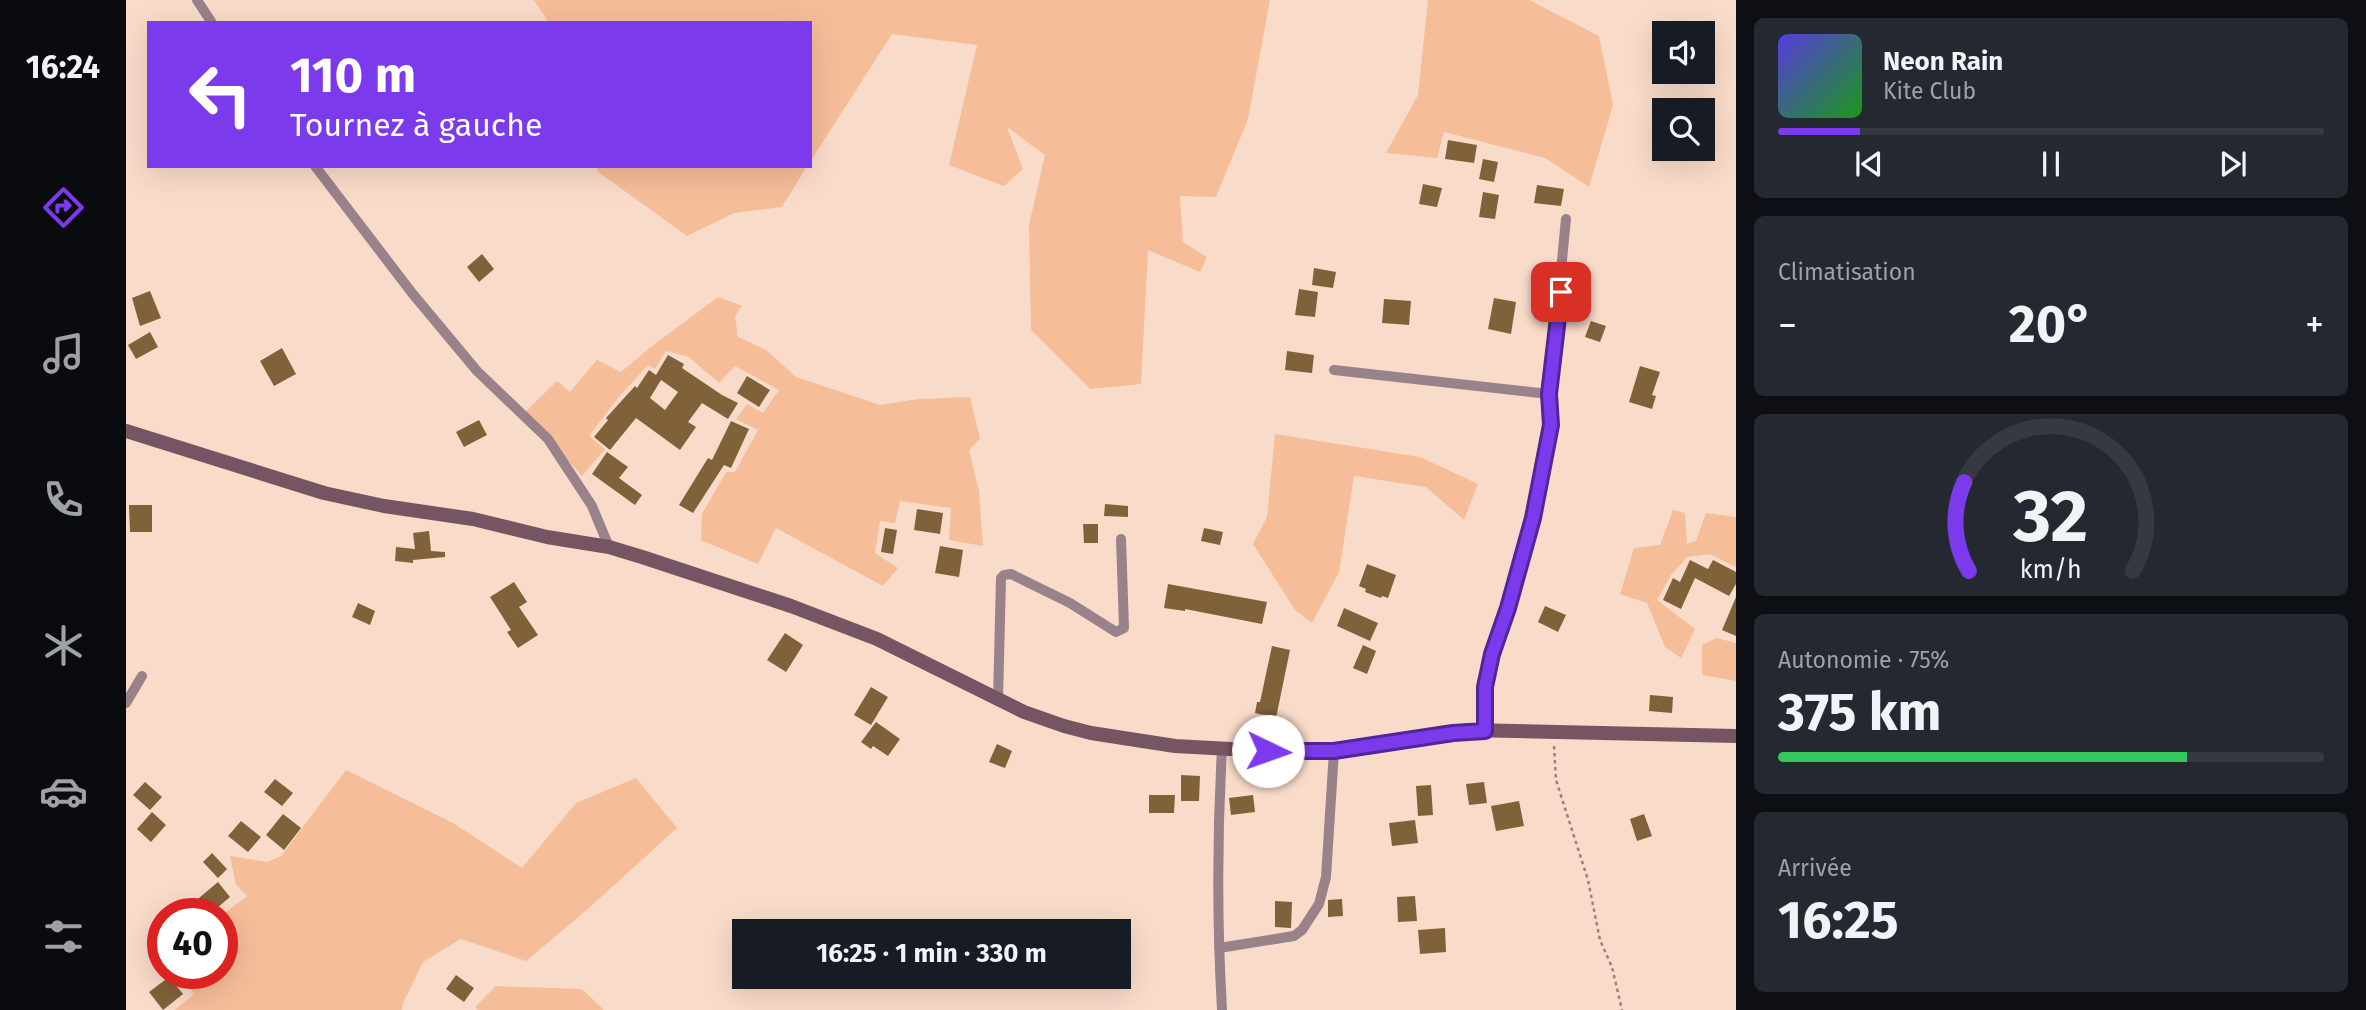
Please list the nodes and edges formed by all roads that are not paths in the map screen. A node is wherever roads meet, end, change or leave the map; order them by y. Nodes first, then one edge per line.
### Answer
1 (197, 0) edge
2 (211, 21) edge
3 (317, 168) edge
4 (1566, 219) dead end
5 (1334, 370) dead end
6 (1549, 394) junction
7 (126, 431) edge
8 (1121, 538) dead end
9 (609, 547) junction
10 (142, 676) dead end
11 (998, 700) junction
12 (126, 703) edge
13 (1485, 731) junction
14 (1736, 736) edge
15 (1222, 748) junction
16 (1334, 751) junction
17 (1219, 948) junction
18 (1222, 1010) edge

1 - 2 street
3 - 9 street
4 - 6 street
5 - 6 street
6 - 13 street
7 - 9 street
8 - 11 street
9 - 11 street
10 - 12 street
11 - 15 street
13 - 14 street
13 - 16 street
15 - 16 street
15 - 17 street
16 - 17 street
17 - 18 street

